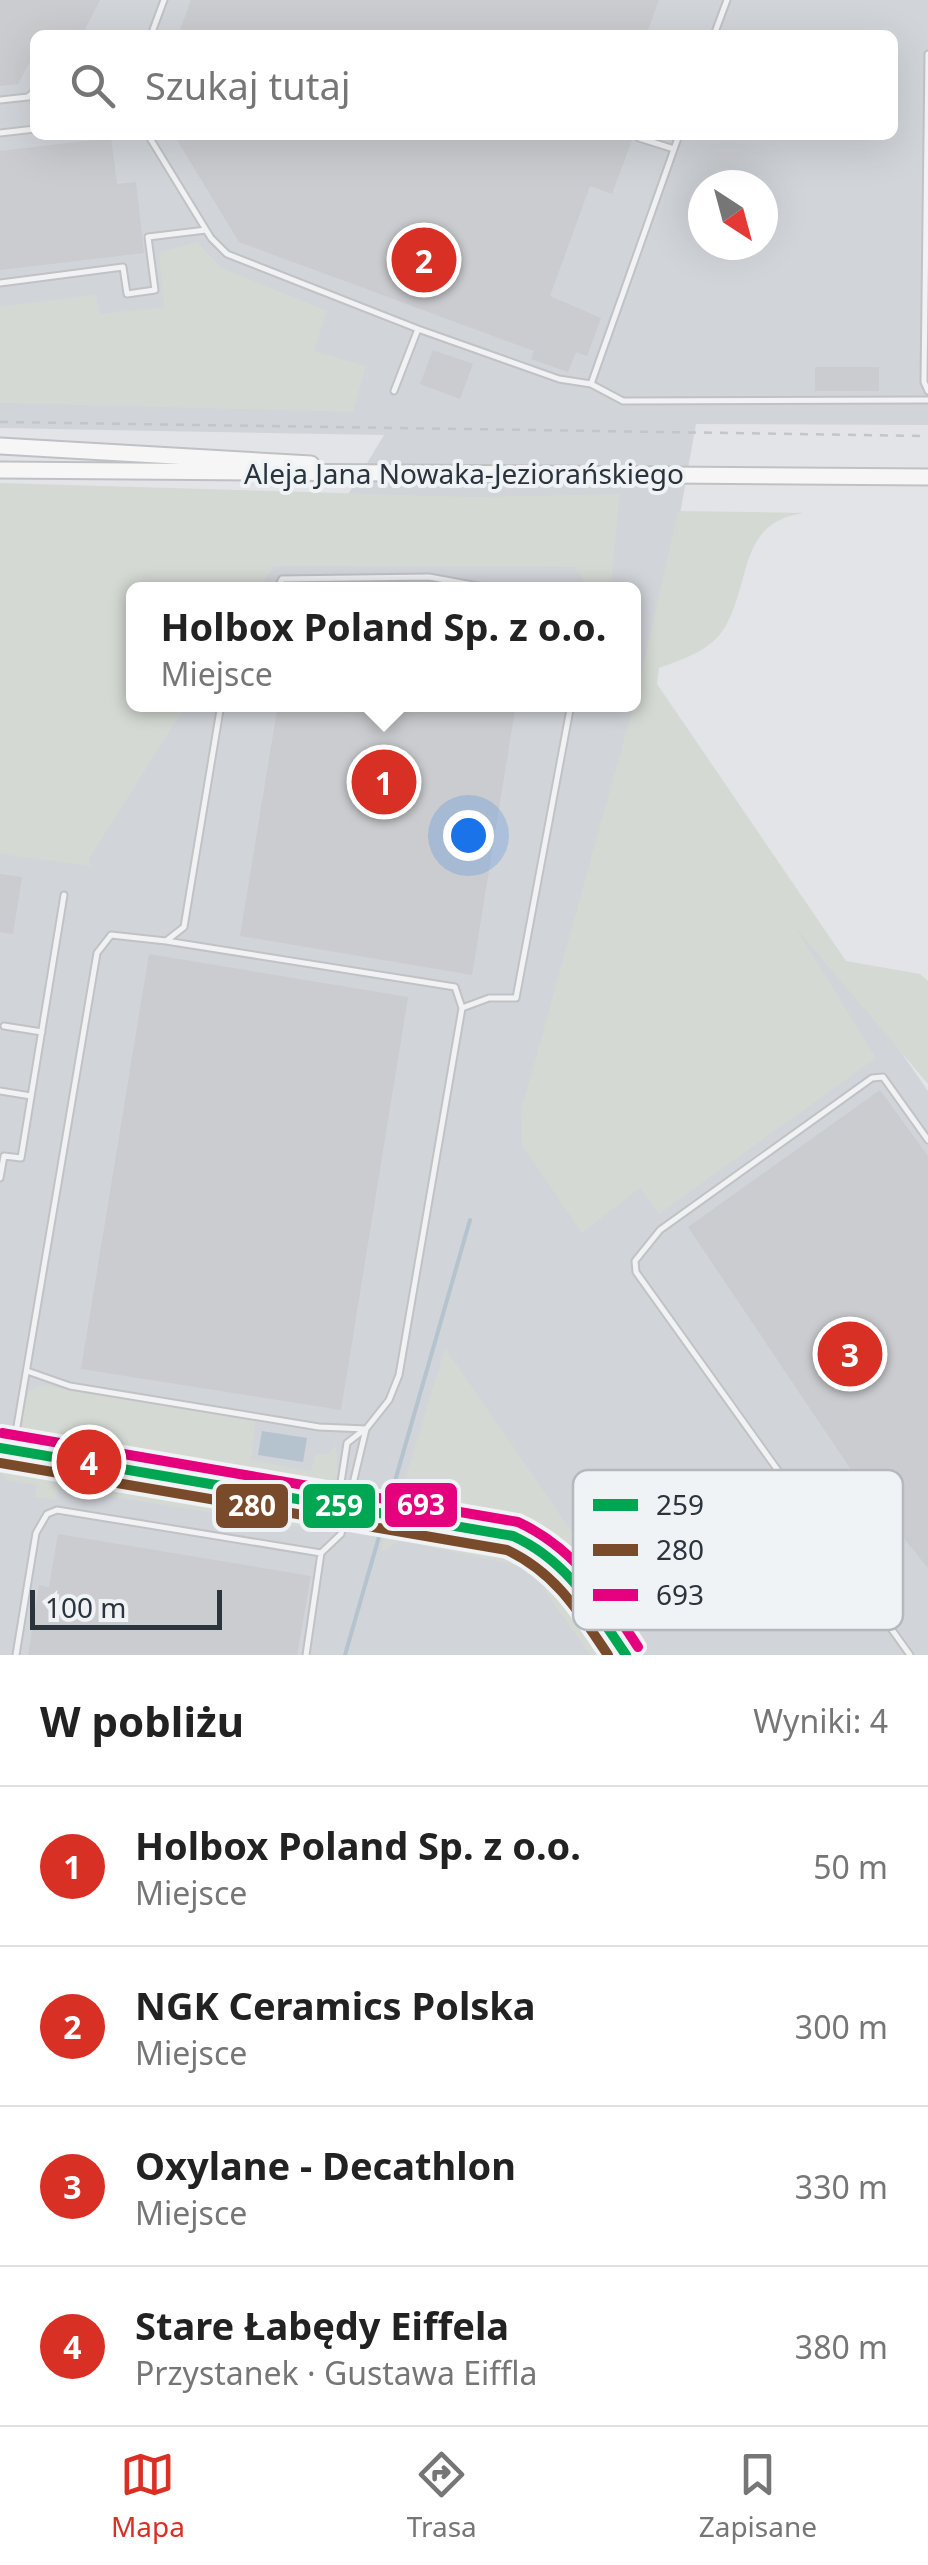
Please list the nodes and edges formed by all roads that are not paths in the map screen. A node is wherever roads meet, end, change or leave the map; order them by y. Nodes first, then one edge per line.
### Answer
1 (164, 0) edge
2 (727, 0) edge
3 (153, 30) edge
4 (716, 30) edge
5 (928, 54) edge
6 (30, 95) edge
7 (0, 100) edge
8 (30, 130) edge
9 (0, 133) edge
10 (151, 140) edge
11 (645, 140) edge
12 (677, 140) edge
13 (674, 149) junction
14 (206, 230) junction
15 (0, 284) edge
16 (418, 329) junction
17 (591, 384) junction
18 (394, 391) dead end
19 (928, 391) edge
20 (928, 400) edge
21 (0, 446) edge
22 (0, 470) edge
23 (384, 472) junction
24 (928, 478) edge
25 (280, 582) edge
26 (456, 582) edge
27 (220, 712) edge
28 (570, 712) edge
29 (64, 896) dead end
30 (166, 940) junction
31 (462, 1008) junction
32 (4, 1026) dead end
33 (42, 1032) junction
34 (0, 1091) edge
35 (31, 1096) junction
36 (928, 1140) edge
37 (0, 1178) edge
38 (26, 1371) junction
39 (366, 1429) junction
40 (0, 1448) edge
41 (13, 1450) junction
42 (778, 1470) edge
43 (346, 1505) junction
44 (321, 1554) junction
45 (573, 1581) edge
46 (608, 1630) edge
47 (892, 1630) edge
48 (16, 1655) edge
49 (306, 1655) edge
50 (626, 1655) edge
51 (910, 1655) edge

1 - 3 lane
2 - 4 lane
5 - 19 lane
6 - 7 lane
8 - 9 lane
10 - 14 lane
11 - 13 lane
12 - 13 lane
13 - 17 lane
14 - 15 lane
14 - 16 lane
16 - 17 lane
16 - 18 lane
17 - 20 lane
21 - 23 main road
22 - 23 main road, Aleja Jana Nowaka-Jeziorańskiego
23 - 24 main road, Aleja Jana Nowaka-Jeziorańskiego
25 - 26 lane
27 - 30 lane
28 - 31 lane
29 - 33 lane
30 - 31 lane
30 - 38 lane
31 - 39 lane
32 - 33 lane
33 - 35 lane
34 - 35 lane
35 - 37 lane
36 - 42 lane
38 - 39 lane
38 - 41 lane
39 - 43 lane
39 - 43 lane
40 - 41 street
41 - 43 street
43 - 44 lane
43 - 45 street
44 - 48 lane
44 - 49 lane
46 - 50 street
47 - 51 lane

